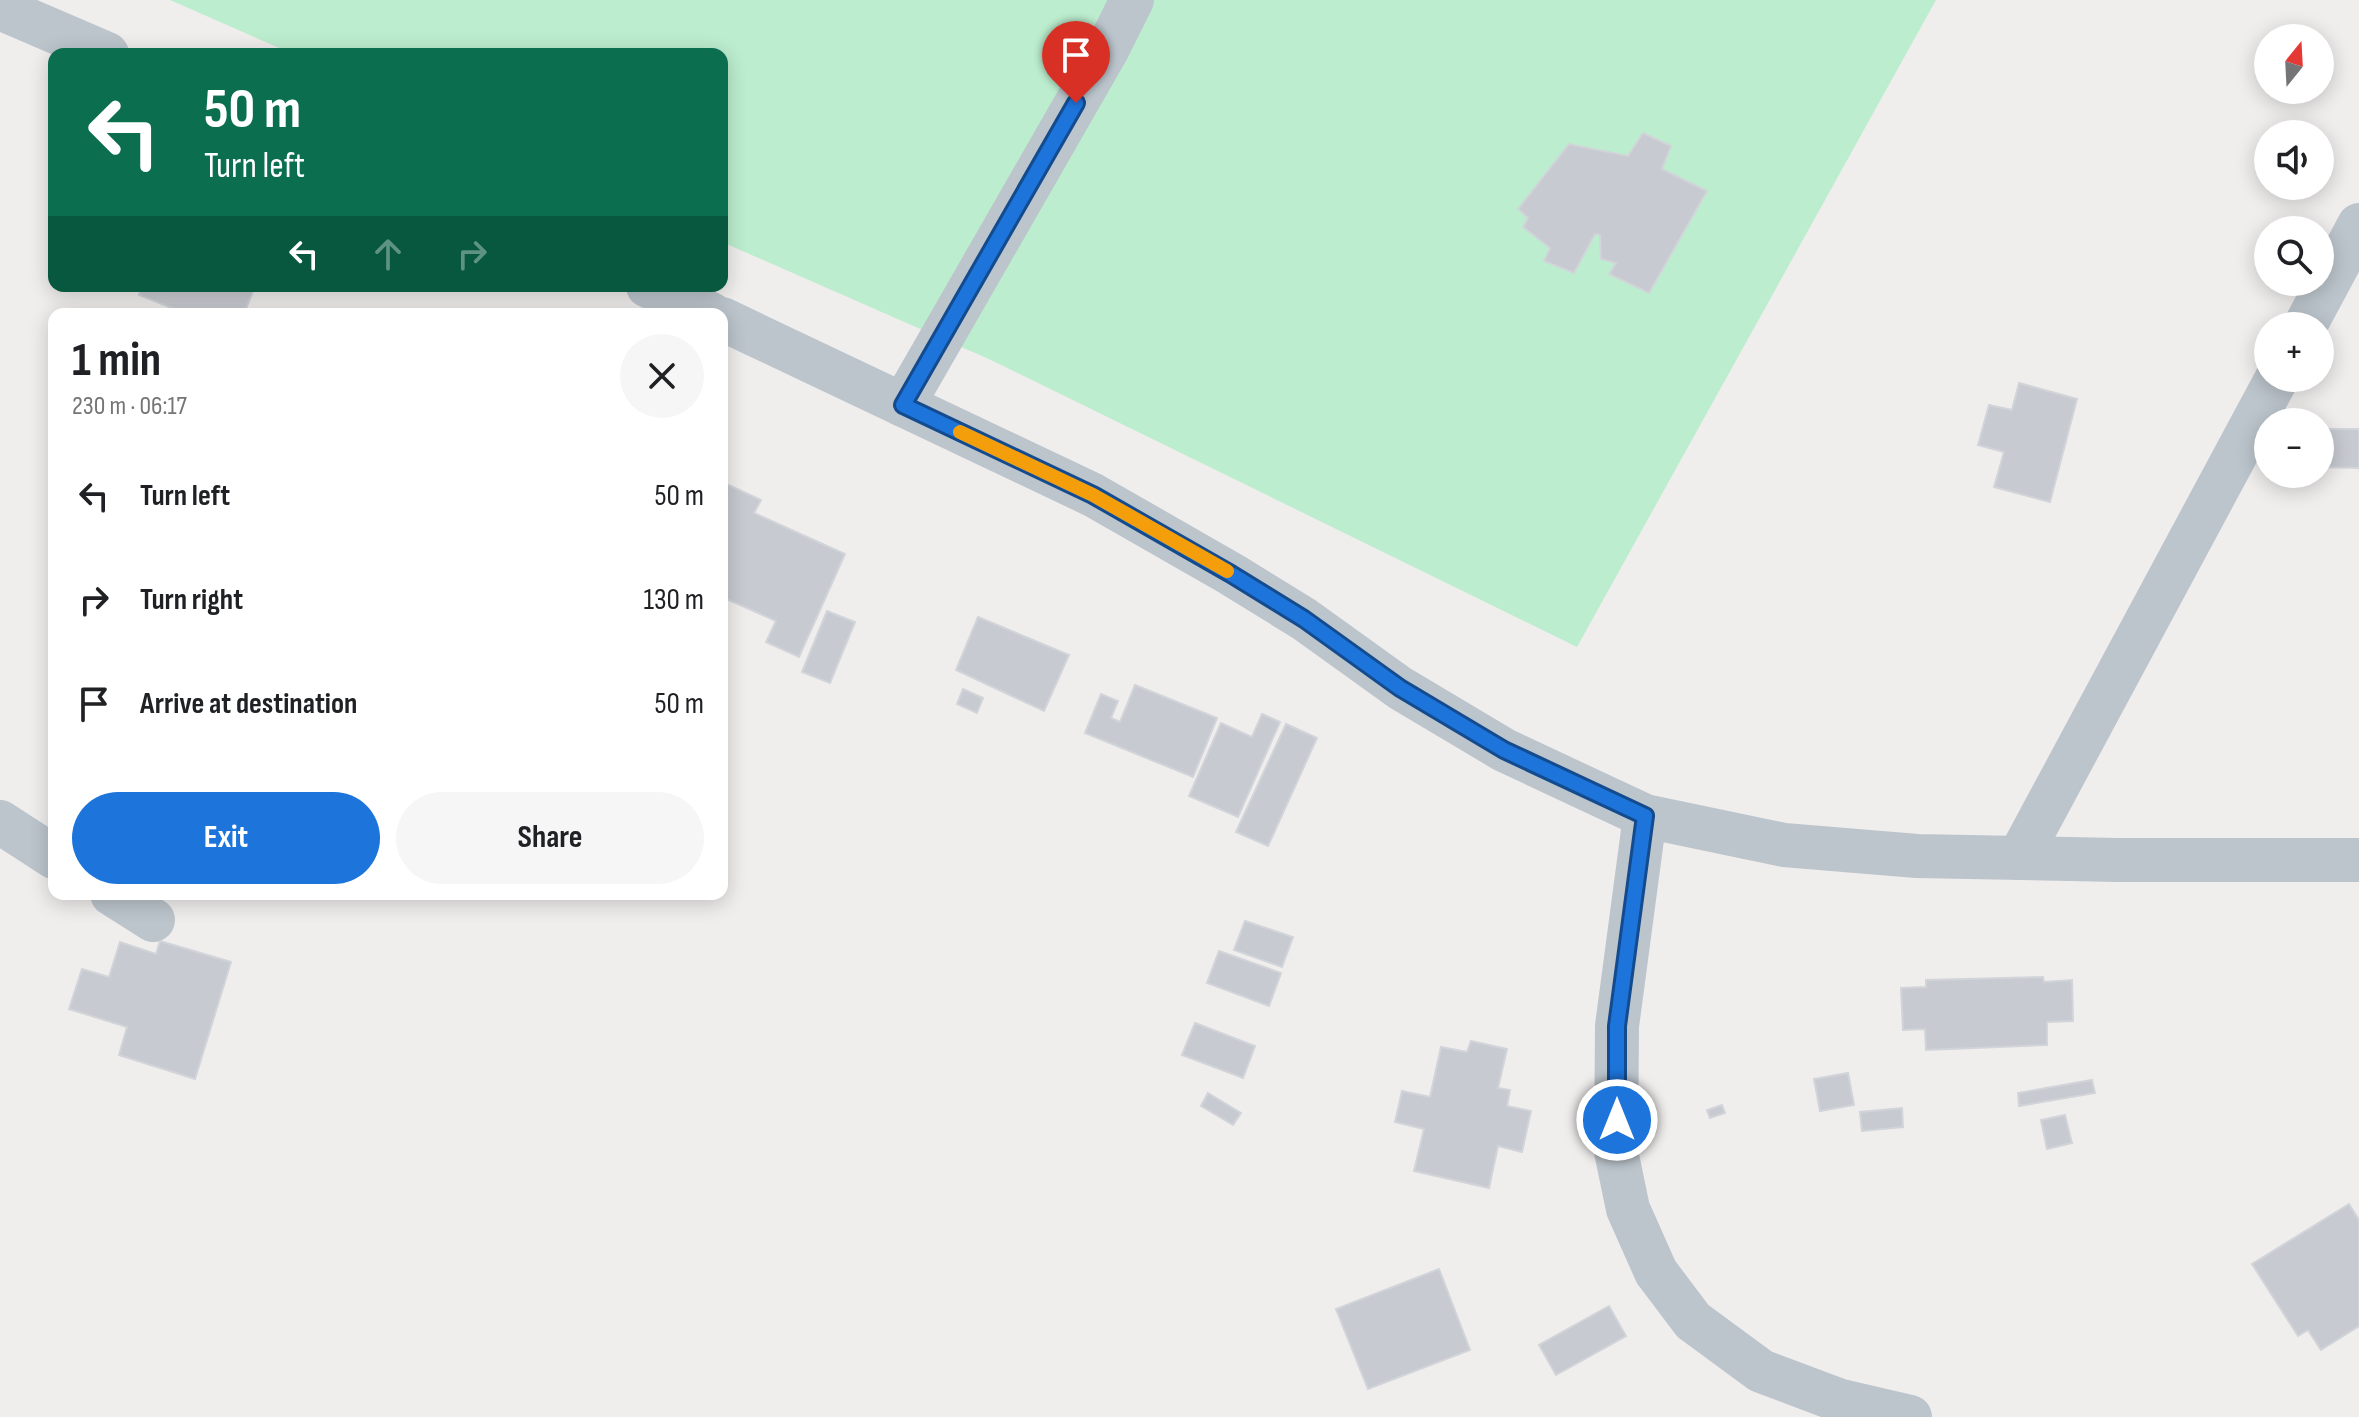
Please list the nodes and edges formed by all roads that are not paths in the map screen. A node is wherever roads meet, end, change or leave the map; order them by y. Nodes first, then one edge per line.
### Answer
1 (1132, 0) edge
2 (0, 8) edge
3 (93, 48) edge
4 (2359, 225) edge
5 (662, 292) edge
6 (698, 308) edge
7 (2312, 312) edge
8 (728, 322) edge
9 (2269, 392) edge
10 (903, 405) junction
11 (1645, 816) junction
12 (0, 822) edge
13 (48, 853) edge
14 (2019, 858) junction
15 (2359, 860) edge
16 (121, 900) edge
17 (153, 920) dead end
18 (1910, 1417) edge

1 - 10 street
2 - 3 street
4 - 7 street
5 - 6 street
8 - 10 street
9 - 14 street
10 - 11 street
11 - 14 street
11 - 18 street
12 - 13 street
14 - 15 street
16 - 17 street

